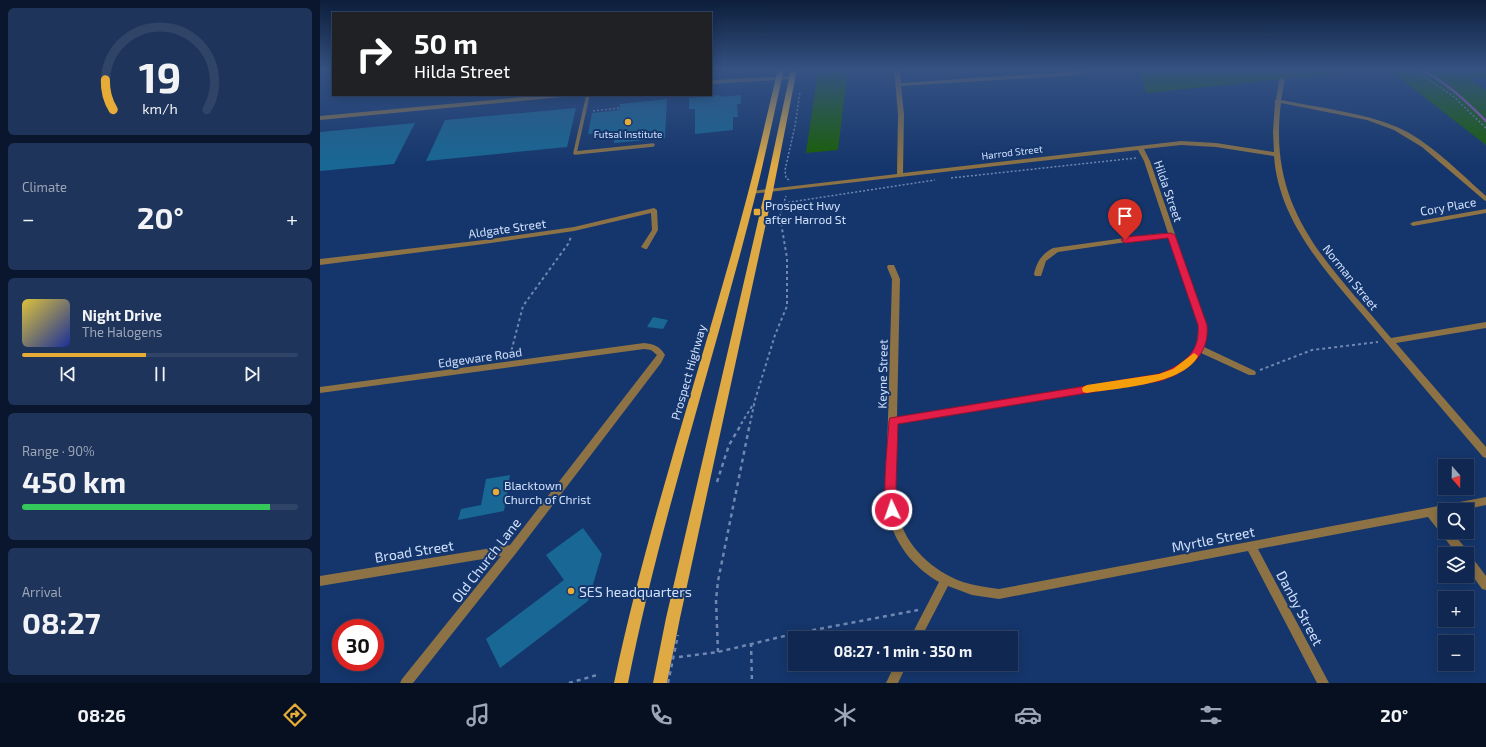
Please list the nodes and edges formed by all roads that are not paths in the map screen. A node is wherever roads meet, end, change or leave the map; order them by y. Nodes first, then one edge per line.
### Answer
1 (500, 101) edge
2 (587, 101) edge
3 (774, 101) edge
4 (787, 101) edge
5 (901, 101) edge
6 (1277, 101) joint
7 (320, 118) edge
8 (653, 145) dead end
9 (1140, 148) junction
10 (1276, 154) junction
11 (900, 176) junction
12 (769, 191) junction
13 (752, 193) junction
14 (1486, 199) edge
15 (1486, 211) edge
16 (1413, 224) dead end
17 (1171, 235) junction
18 (645, 247) dead end
19 (320, 262) edge
20 (891, 266) dead end
21 (1038, 274) dead end
22 (1486, 325) edge
23 (1389, 340) junction
24 (644, 346) joint
25 (1200, 348) junction
26 (1252, 373) road end
27 (320, 390) edge
28 (894, 421) junction
29 (1486, 454) edge
30 (1486, 500) edge
31 (1430, 511) junction
32 (1438, 521) edge
33 (1251, 546) junction
34 (513, 549) junction
35 (1474, 569) edge
36 (946, 580) junction
37 (320, 581) edge
38 (1486, 585) edge
39 (918, 631) edge
40 (898, 671) edge
41 (406, 683) edge
42 (621, 683) edge
43 (660, 683) edge
44 (892, 683) edge
45 (1323, 683) edge

1 - 7 street
2 - 8 lane
3 - 13 main road, Prospect Highway
4 - 12 main road
5 - 11 street
6 - 10 street, Norman Street
6 - 14 street
9 - 10 street, Harrod Street
9 - 11 street, Harrod Street
9 - 17 street, Hilda Street
10 - 23 street, Norman Street
11 - 12 street, Harrod Street
12 - 13 street, Harrod Street
12 - 43 main road
13 - 42 main road, Prospect Highway
15 - 16 street, Cory Place
17 - 21 street
17 - 25 street, Hilda Street
18 - 19 street, Aldgate Street
20 - 28 street, Keyne Street
22 - 23 street
23 - 29 street, Norman Street
24 - 27 street, Edgeware Road
24 - 34 street, Old Church Lane
25 - 26 street
25 - 28 street
28 - 36 street, Keyne Street
30 - 31 street, Myrtle Street
31 - 32 street
31 - 33 street, Myrtle Street
33 - 36 street, Myrtle Street
33 - 45 street, Danby Street
34 - 37 street, Broad Street
34 - 41 street, Old Church Lane
35 - 38 street
36 - 39 street
40 - 44 street

